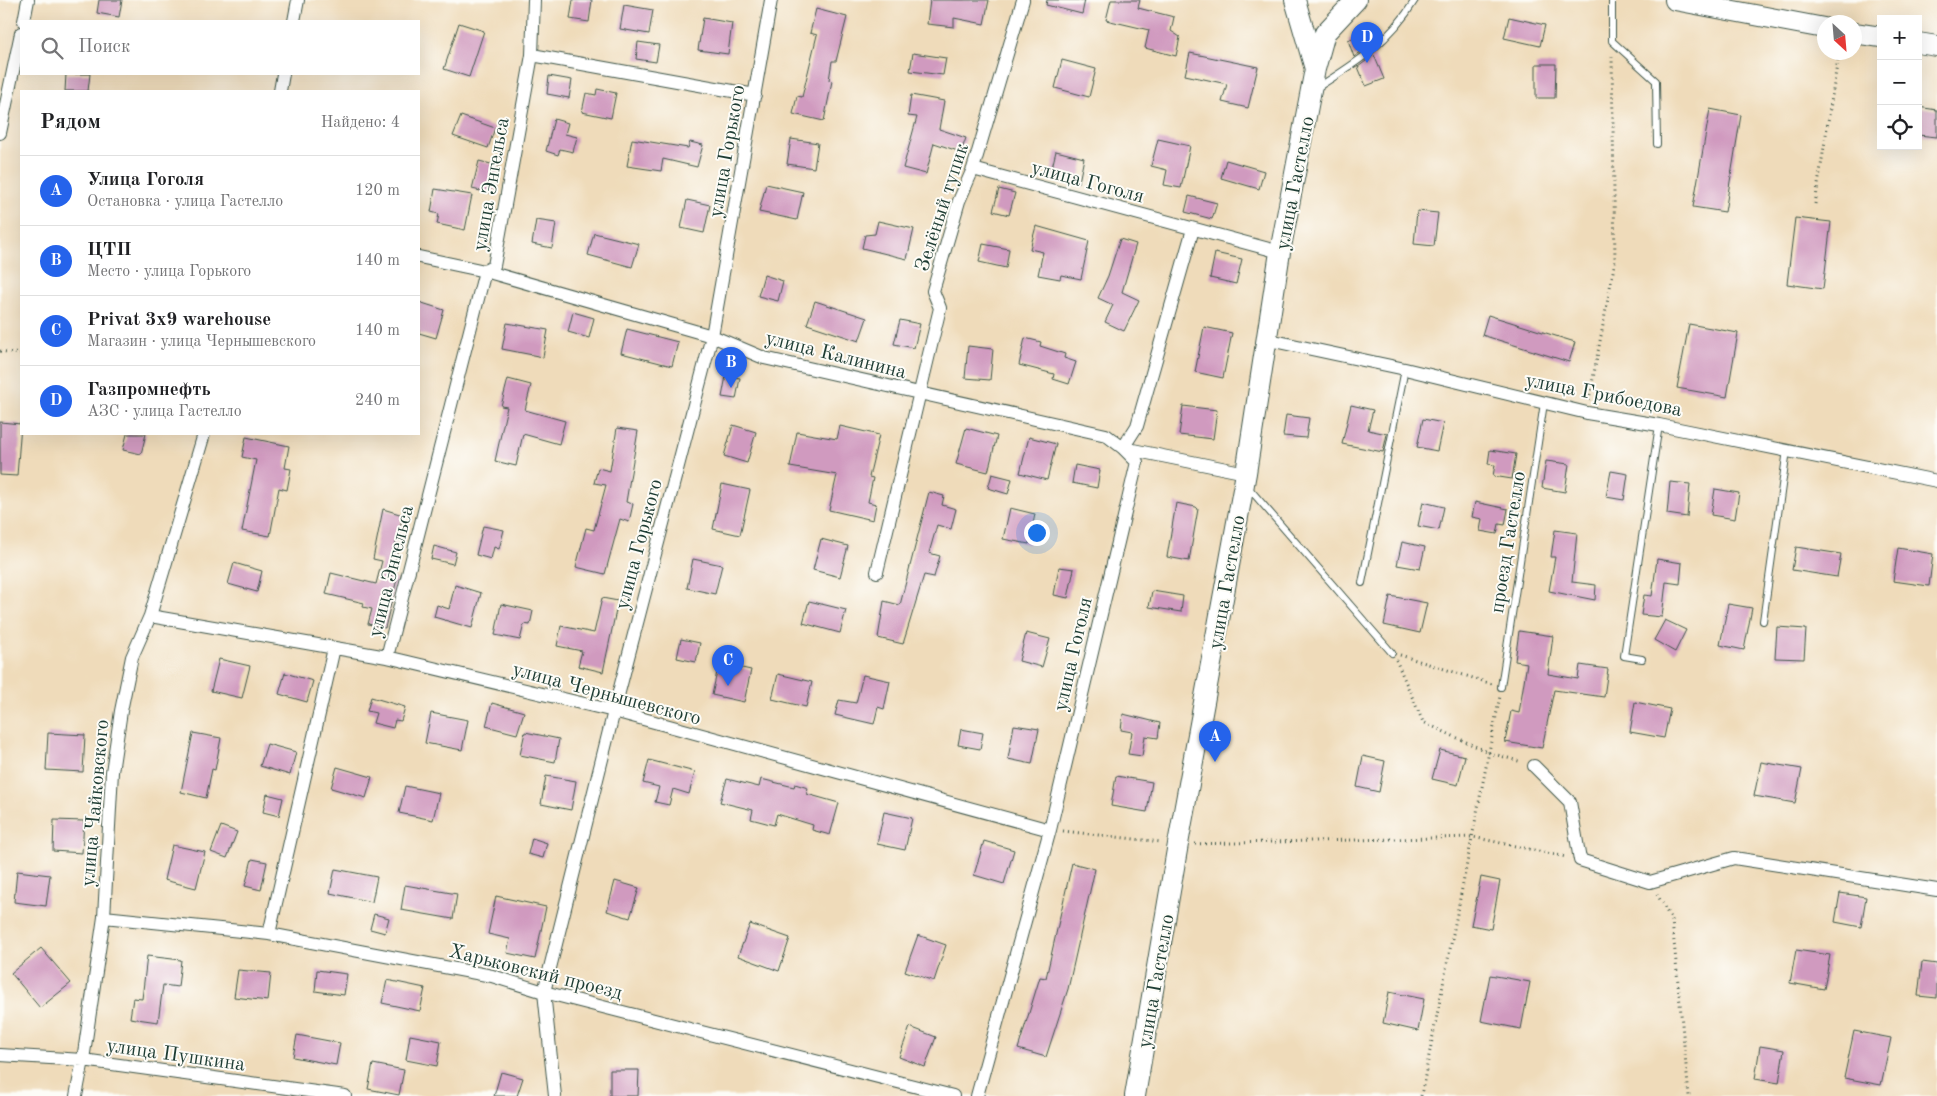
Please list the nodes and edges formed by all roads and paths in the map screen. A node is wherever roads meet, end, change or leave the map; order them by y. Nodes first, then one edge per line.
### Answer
1 (28, 0) edge
2 (298, 0) edge
3 (534, 0) edge
4 (771, 0) edge
5 (1023, 0) edge
6 (1295, 0) edge
7 (1356, 0) edge
8 (1415, 0) edge
9 (1612, 0) edge
10 (1675, 0) edge
11 (24, 20) edge
12 (294, 20) edge
13 (1817, 27) edge
14 (1862, 34) edge
15 (1877, 36) edge
16 (20, 38) edge
17 (1612, 41) junction
18 (1922, 44) edge
19 (1937, 46) edge
20 (532, 55) junction
21 (1838, 60) edge
22 (1315, 69) junction
23 (283, 75) edge
24 (280, 90) edge
25 (1312, 92) junction
26 (755, 95) junction
27 (0, 133) edge
28 (1657, 144) dead end
29 (973, 169) junction
30 (1815, 204) dead end
31 (1193, 229) junction
32 (1280, 252) junction
33 (420, 257) edge
34 (485, 271) junction
35 (712, 336) junction
36 (1265, 339) junction
37 (0, 351) edge
38 (20, 354) edge
39 (1405, 369) junction
40 (919, 394) junction
41 (1544, 402) junction
42 (1587, 413) junction
43 (1659, 425) junction
44 (204, 435) edge
45 (1123, 448) junction
46 (1787, 450) junction
47 (1245, 478) junction
48 (1937, 481) edge
49 (876, 572) dead end
50 (1362, 583) dead end
51 (150, 616) junction
52 (1763, 621) dead end
53 (334, 648) junction
54 (1392, 653) junction
55 (387, 657) junction
56 (1642, 659) dead end
57 (1501, 687) junction
58 (614, 711) junction
59 (1490, 753) junction
60 (1534, 766) joint
61 (1050, 830) junction
62 (1473, 837) junction
63 (1178, 844) junction
64 (1580, 860) junction
65 (1650, 882) junction
66 (1937, 890) edge
67 (104, 917) junction
68 (269, 934) junction
69 (544, 992) junction
70 (0, 1056) edge
71 (83, 1060) junction
72 (76, 1096) edge
73 (346, 1096) edge
74 (555, 1096) edge
75 (952, 1096) edge
76 (977, 1096) edge
77 (1135, 1096) edge
78 (1421, 1096) edge
79 (1689, 1096) edge

1 - 11 street
2 - 12 street
3 - 20 street, улица Энгельса
4 - 26 street, улица Горького
5 - 29 street, Зелёный тупик
6 - 22 main road, улица Гастелло
7 - 22 main road, улица Гастелло
8 - 25 lane
9 - 17 lane
10 - 13 main road
14 - 15 main road
16 - 27 street
17 - 28 lane
17 - 42 path
18 - 19 main road
20 - 26 street
20 - 34 street, улица Энгельса
21 - 30 path
22 - 25 main road, улица Гастелло
23 - 24 street
25 - 32 main road, улица Гастелло
26 - 35 street, улица Горького
29 - 31 street, улица Гоголя
29 - 40 street, Зелёный тупик
31 - 32 street, улица Гоголя
31 - 45 street
32 - 36 main road, улица Гастелло
33 - 34 street, улица Калинина
34 - 35 street, улица Калинина
34 - 55 street, улица Энгельса
35 - 40 street, улица Калинина
35 - 58 street, улица Горького
36 - 39 street, улица Грибоедова
36 - 47 main road, улица Гастелло
37 - 38 path
39 - 41 street, улица Грибоедова
39 - 50 lane
40 - 45 street, улица Калинина
40 - 49 street, Зелёный тупик
41 - 42 street, улица Грибоедова
41 - 57 lane, проезд Гастелло
42 - 43 street, улица Грибоедова
43 - 46 street, улица Грибоедова
43 - 56 lane
44 - 51 street, улица Чайковского
45 - 47 street, улица Калинина
45 - 61 street, улица Гоголя
46 - 48 street, улица Грибоедова
46 - 52 lane
47 - 54 lane
47 - 63 main road, улица Гастелло
51 - 53 street, улица Чернышевского
51 - 67 street, улица Чайковского
53 - 55 street, улица Чернышевского
53 - 68 street
54 - 57 path
54 - 59 path
55 - 58 street, улица Чернышевского
57 - 59 path
58 - 61 street, улица Чернышевского
58 - 69 street, улица Горького
59 - 60 path
59 - 62 path
60 - 64 street
61 - 63 path
61 - 76 street, улица Гоголя
62 - 63 path
62 - 64 path
62 - 78 path
63 - 77 main road, улица Гастелло
64 - 65 street
65 - 66 street
65 - 79 path
67 - 68 street, Харьковский проезд
67 - 71 street, улица Чайковского
68 - 69 street, Харьковский проезд
69 - 74 street, улица Горького
69 - 75 street, Харьковский проезд
70 - 71 street, улица Пушкина
71 - 72 street, улица Чайковского
71 - 73 street, улица Пушкина

